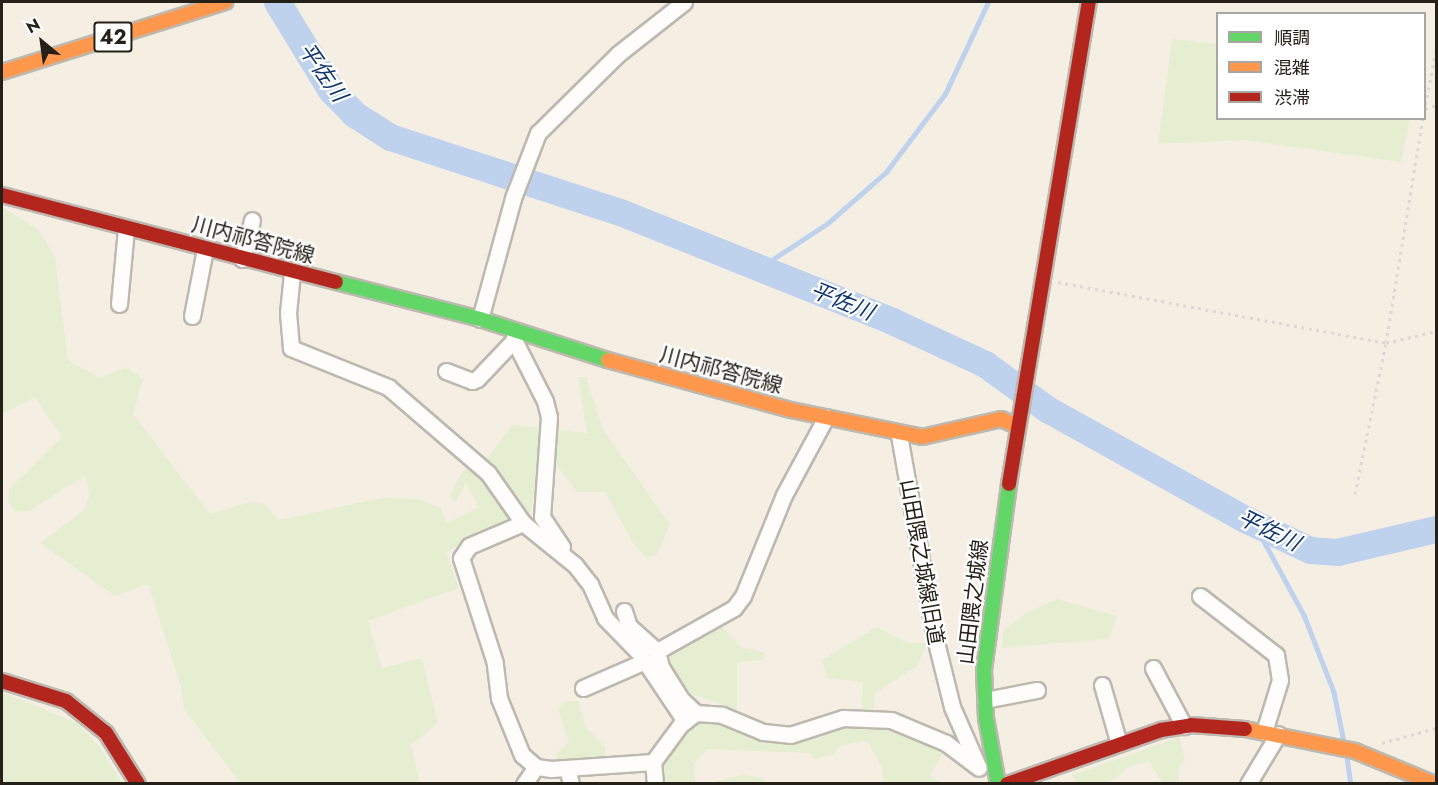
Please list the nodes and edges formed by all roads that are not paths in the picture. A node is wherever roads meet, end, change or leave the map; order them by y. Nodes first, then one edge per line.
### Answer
1 (225, 2) edge
2 (684, 2) edge
3 (1089, 2) edge
4 (2, 72) edge
5 (2, 195) edge
6 (252, 220) dead end
7 (126, 228) junction
8 (205, 249) junction
9 (242, 259) junction
10 (292, 273) junction
11 (119, 304) dead end
12 (192, 316) dead end
13 (480, 319) junction
14 (515, 335) junction
15 (446, 371) dead end
16 (826, 417) junction
17 (1017, 426) junction
18 (899, 435) junction
19 (523, 523) junction
20 (575, 565) junction
21 (1200, 596) dead end
22 (624, 611) dead end
23 (657, 651) junction
24 (645, 661) junction
25 (1153, 668) dead end
26 (2, 681) edge
27 (1102, 685) dead end
28 (583, 688) dead end
29 (1037, 690) dead end
30 (986, 700) junction
31 (691, 717) junction
32 (1184, 726) junction
33 (1271, 733) junction
34 (1119, 744) junction
35 (653, 762) junction
36 (536, 767) junction
37 (567, 768) junction
38 (979, 768) junction
39 (138, 783) edge
40 (524, 783) edge
41 (571, 783) edge
42 (655, 783) edge
43 (997, 783) edge
44 (1007, 783) edge
45 (1248, 783) edge
46 (1436, 783) edge

1 - 4 main road, 42
2 - 13 street
3 - 17 main road
5 - 7 main road, 川内祁答院線
6 - 9 street
7 - 8 main road, 川内祁答院線
7 - 11 street
8 - 9 main road, 川内祁答院線
8 - 12 street
9 - 10 main road, 川内祁答院線
10 - 13 main road, 川内祁答院線
10 - 19 street
13 - 14 main road, 川内祁答院線
14 - 15 street
14 - 16 main road, 川内祁答院線
14 - 20 street
16 - 18 main road, 川内祁答院線
16 - 23 street
17 - 18 main road, 川内祁答院線
17 - 30 main road, 山田隈之城線
18 - 38 street, 山田隈之城線旧道
19 - 20 street
19 - 36 street
20 - 24 street
21 - 33 street
22 - 23 street
23 - 31 street
24 - 28 street
24 - 31 street
25 - 32 street
26 - 39 main road
27 - 34 street
29 - 30 street
30 - 43 main road, 山田隈之城線
31 - 35 street
31 - 38 street
32 - 33 main road
32 - 34 main road
33 - 45 street
33 - 46 main road
34 - 44 main road
35 - 37 street
35 - 42 street
36 - 37 street
36 - 40 street
37 - 41 street
38 - 43 street, 山田隈之城線旧道

